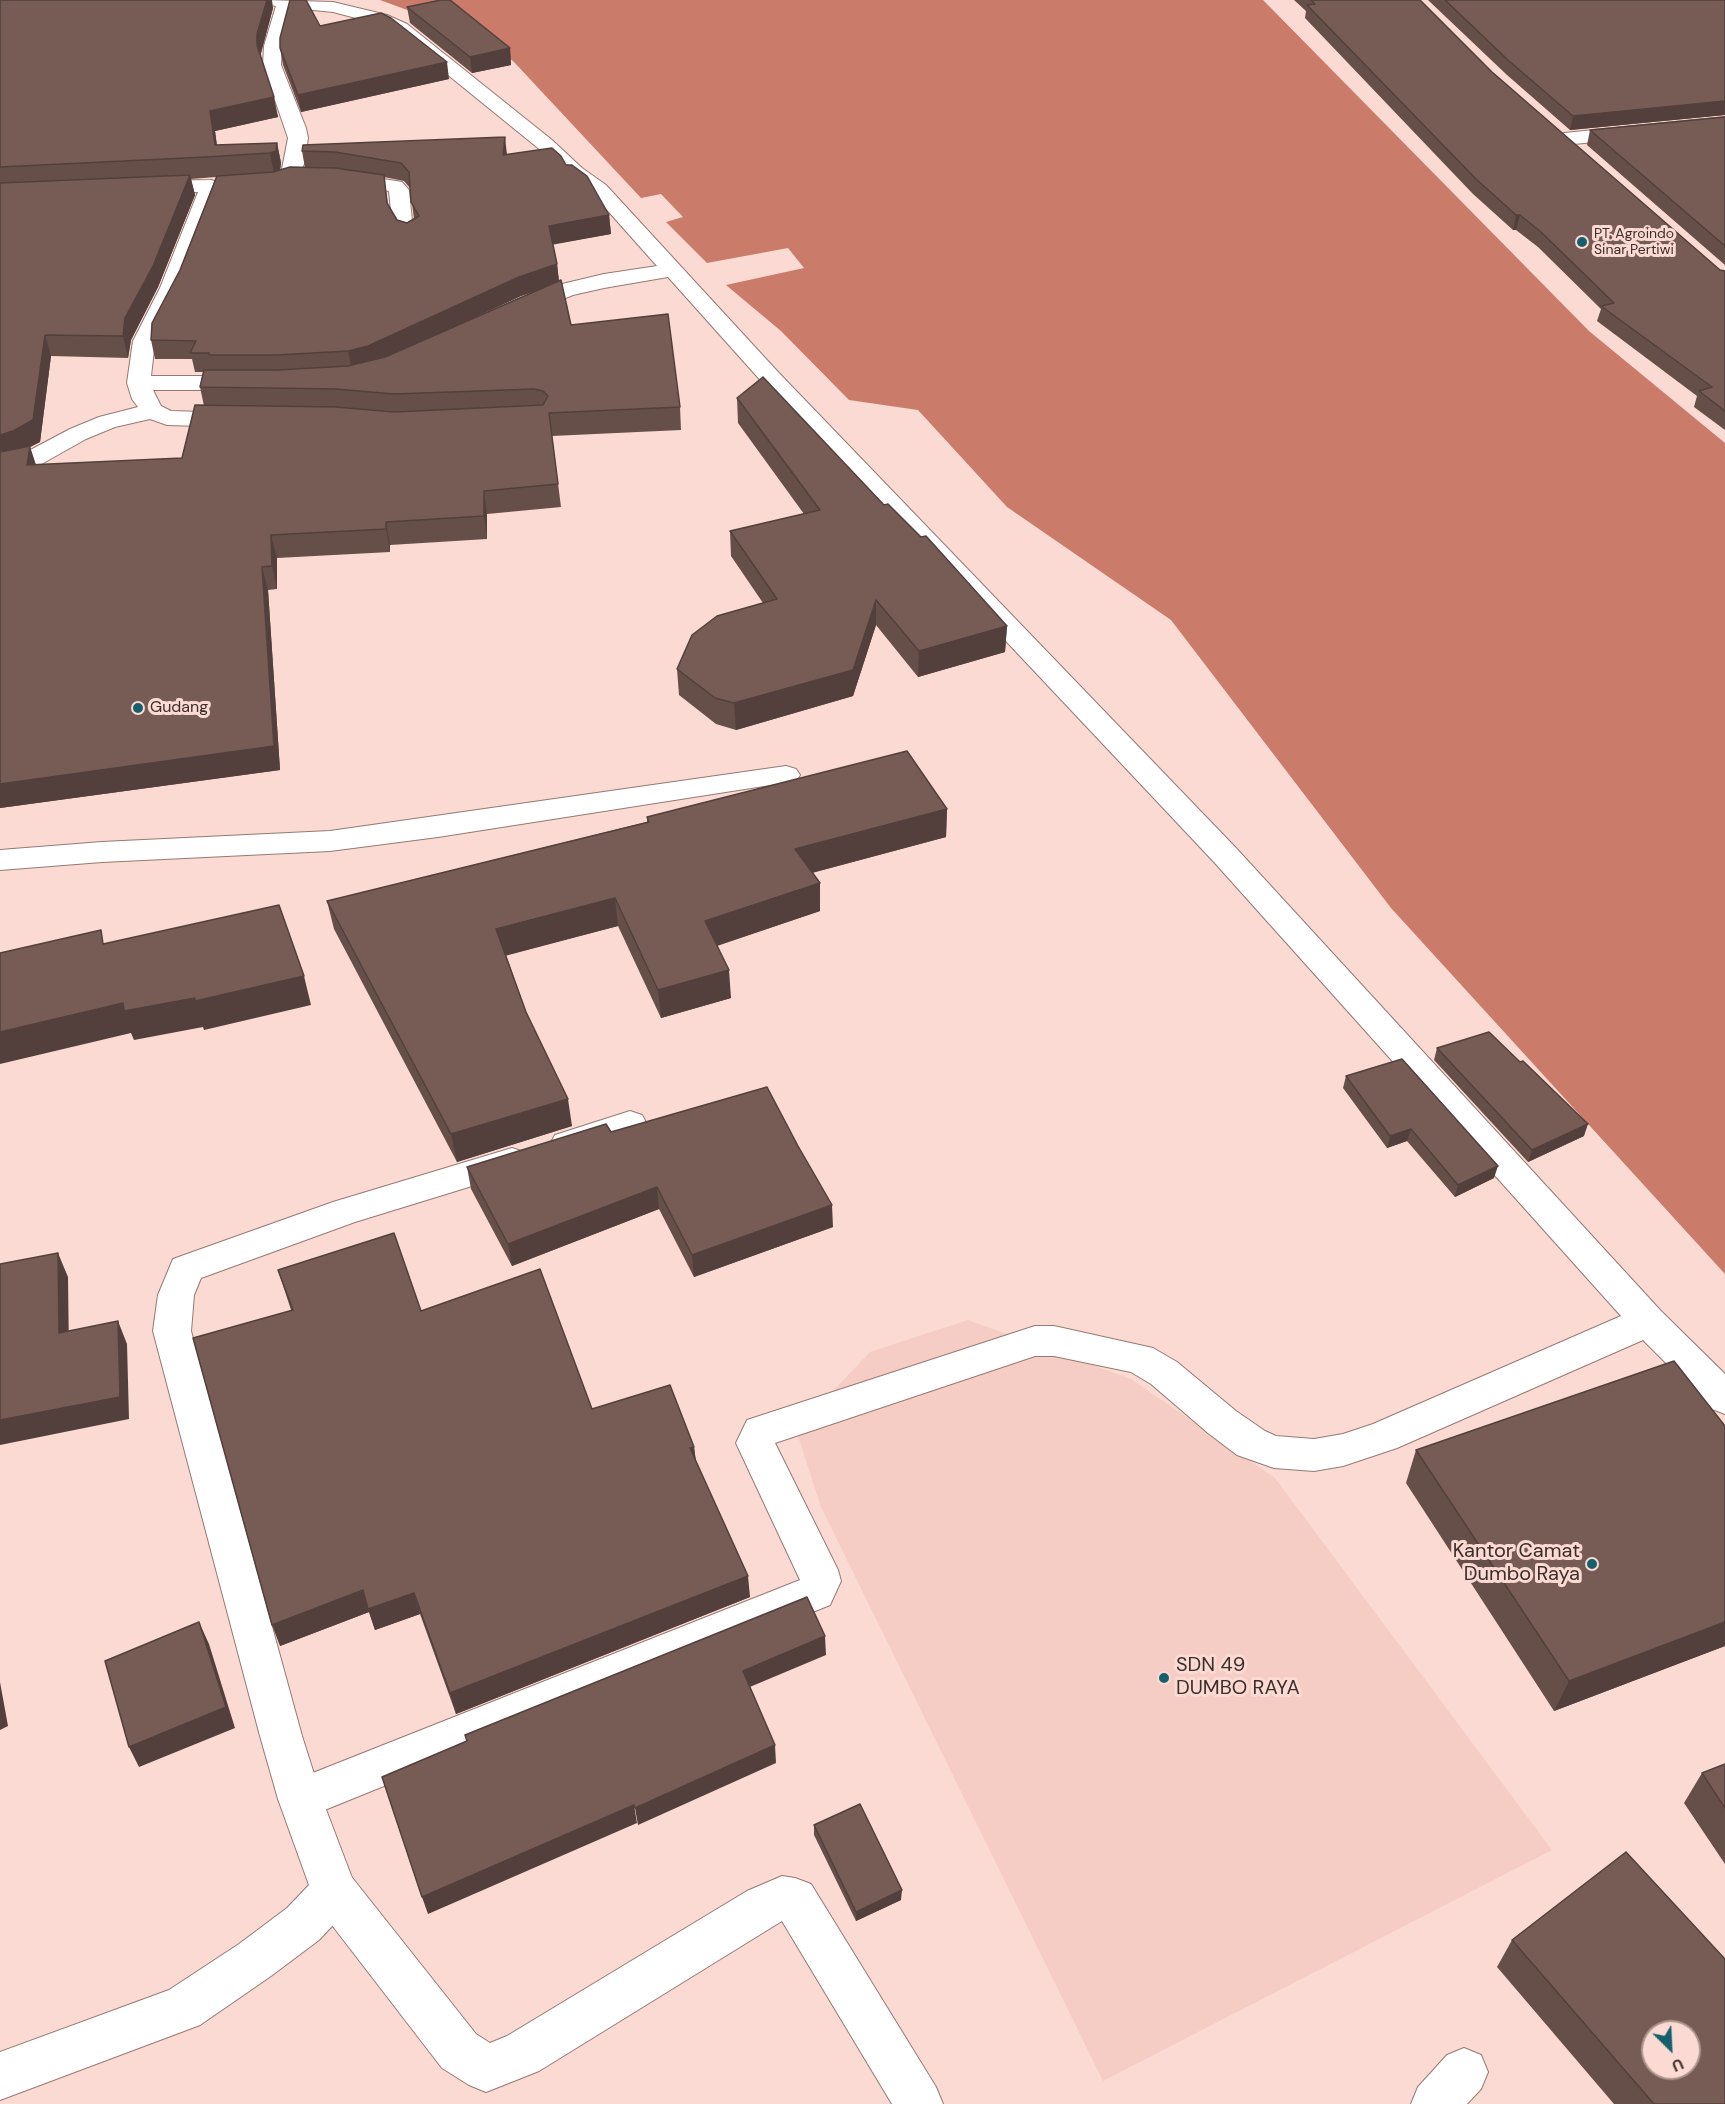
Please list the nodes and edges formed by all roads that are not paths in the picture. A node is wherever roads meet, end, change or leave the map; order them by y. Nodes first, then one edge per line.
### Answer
1 (279, 1) edge
2 (1725, 123) edge
3 (1564, 139) edge
4 (305, 177) junction
5 (211, 186) junction
6 (125, 188) edge
7 (409, 233) edge
8 (673, 270) junction
9 (501, 318) edge
10 (139, 383) junction
11 (270, 383) edge
12 (153, 411) junction
13 (254, 420) edge
14 (0, 467) edge
15 (786, 775) dead end
16 (0, 861) edge
17 (630, 1124) edge
18 (1648, 1321) junction
19 (1725, 1398) edge
20 (300, 1799) junction
21 (334, 1891) junction
22 (0, 2076) edge
23 (919, 2104) edge

1 - 4 street
1 - 8 street
2 - 3 street
4 - 5 street
4 - 7 street
5 - 6 street
5 - 10 street
8 - 9 street
8 - 18 street
10 - 11 street
10 - 12 street
12 - 13 street
12 - 14 street
15 - 16 street
17 - 20 street
18 - 19 street
18 - 20 street
20 - 21 street
21 - 22 street
21 - 23 street

